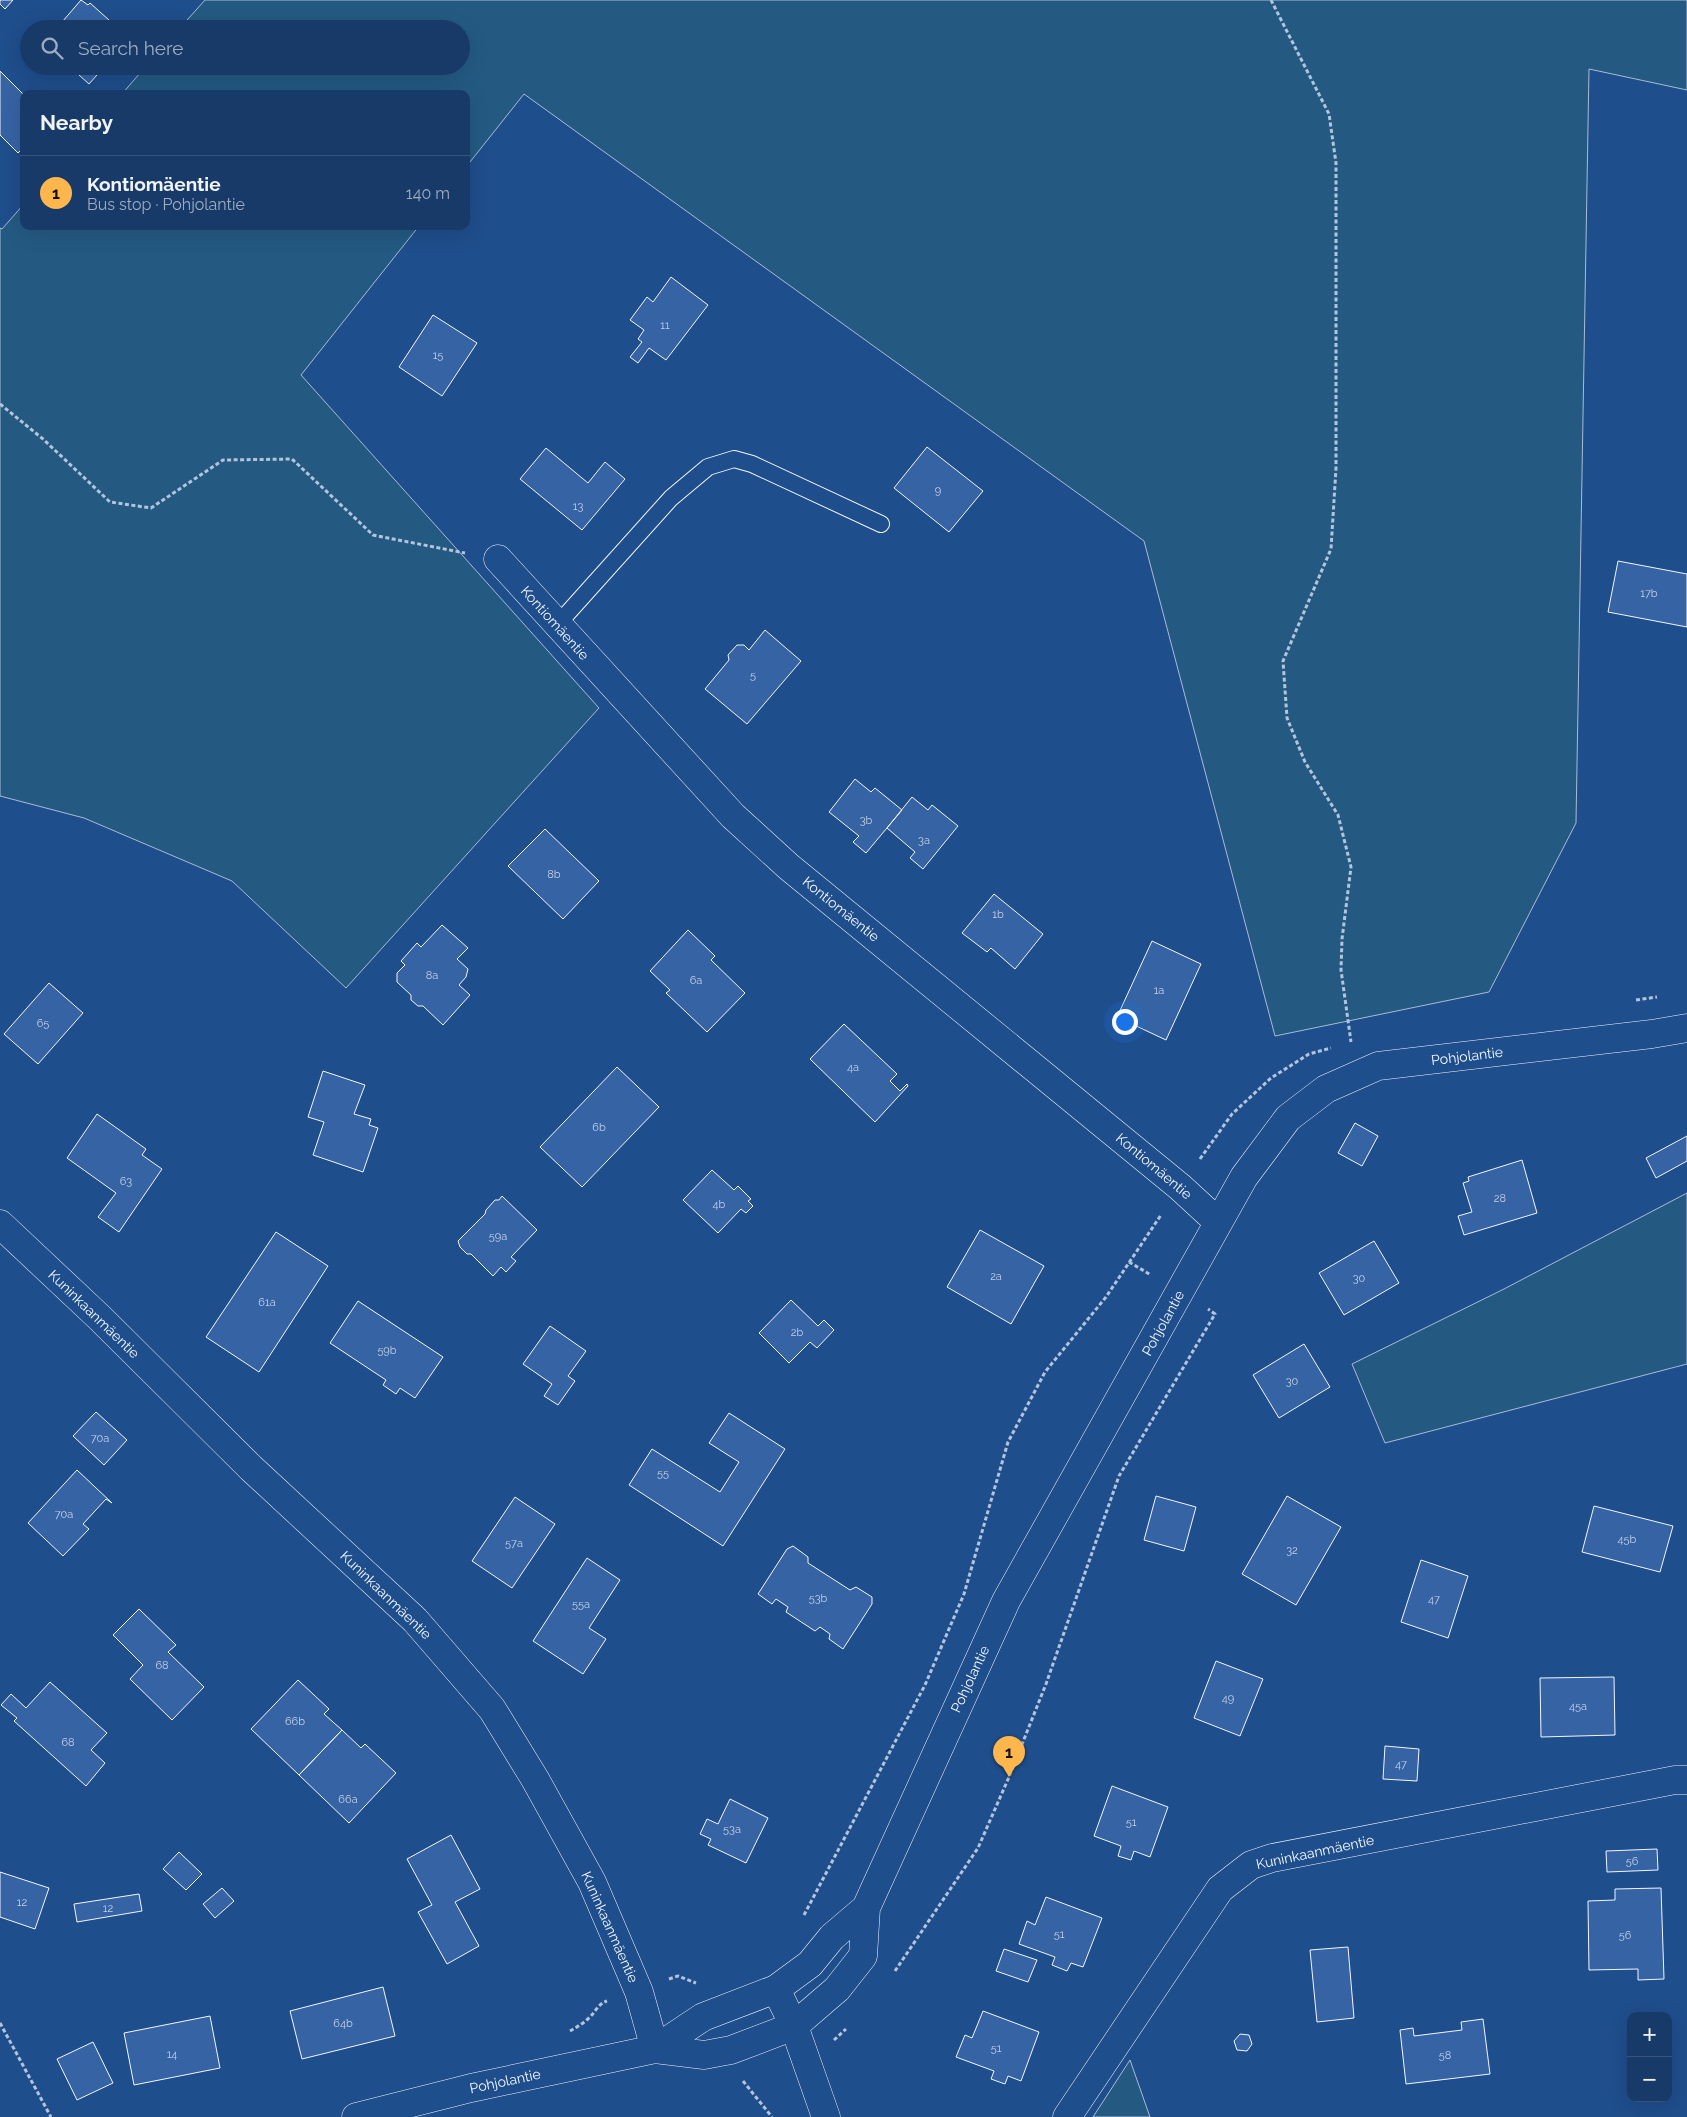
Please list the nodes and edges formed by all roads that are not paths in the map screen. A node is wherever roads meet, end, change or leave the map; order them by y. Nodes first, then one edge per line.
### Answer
1 (881, 524) dead end
2 (498, 559) road end
3 (557, 625) junction
4 (1687, 1028) edge
5 (1218, 1222) junction
6 (0, 1224) edge
7 (1687, 1780) edge
8 (866, 1908) junction
9 (776, 1989) junction
10 (794, 2026) junction
11 (655, 2049) junction
12 (356, 2117) edge
13 (826, 2117) edge
14 (1067, 2117) edge

1 - 3 lane
2 - 3 street, Kontiomäentie
3 - 5 street, Kontiomäentie
4 - 5 street, Pohjolantie
5 - 8 street, Pohjolantie
6 - 11 street, Kuninkaanmäentie
7 - 14 street, Kuninkaanmäentie
8 - 9 street, Pohjolantie
8 - 10 street, Pohjolantie
9 - 10 street
9 - 11 street, Pohjolantie
10 - 11 street, Pohjolantie
10 - 13 street
11 - 12 street, Pohjolantie

